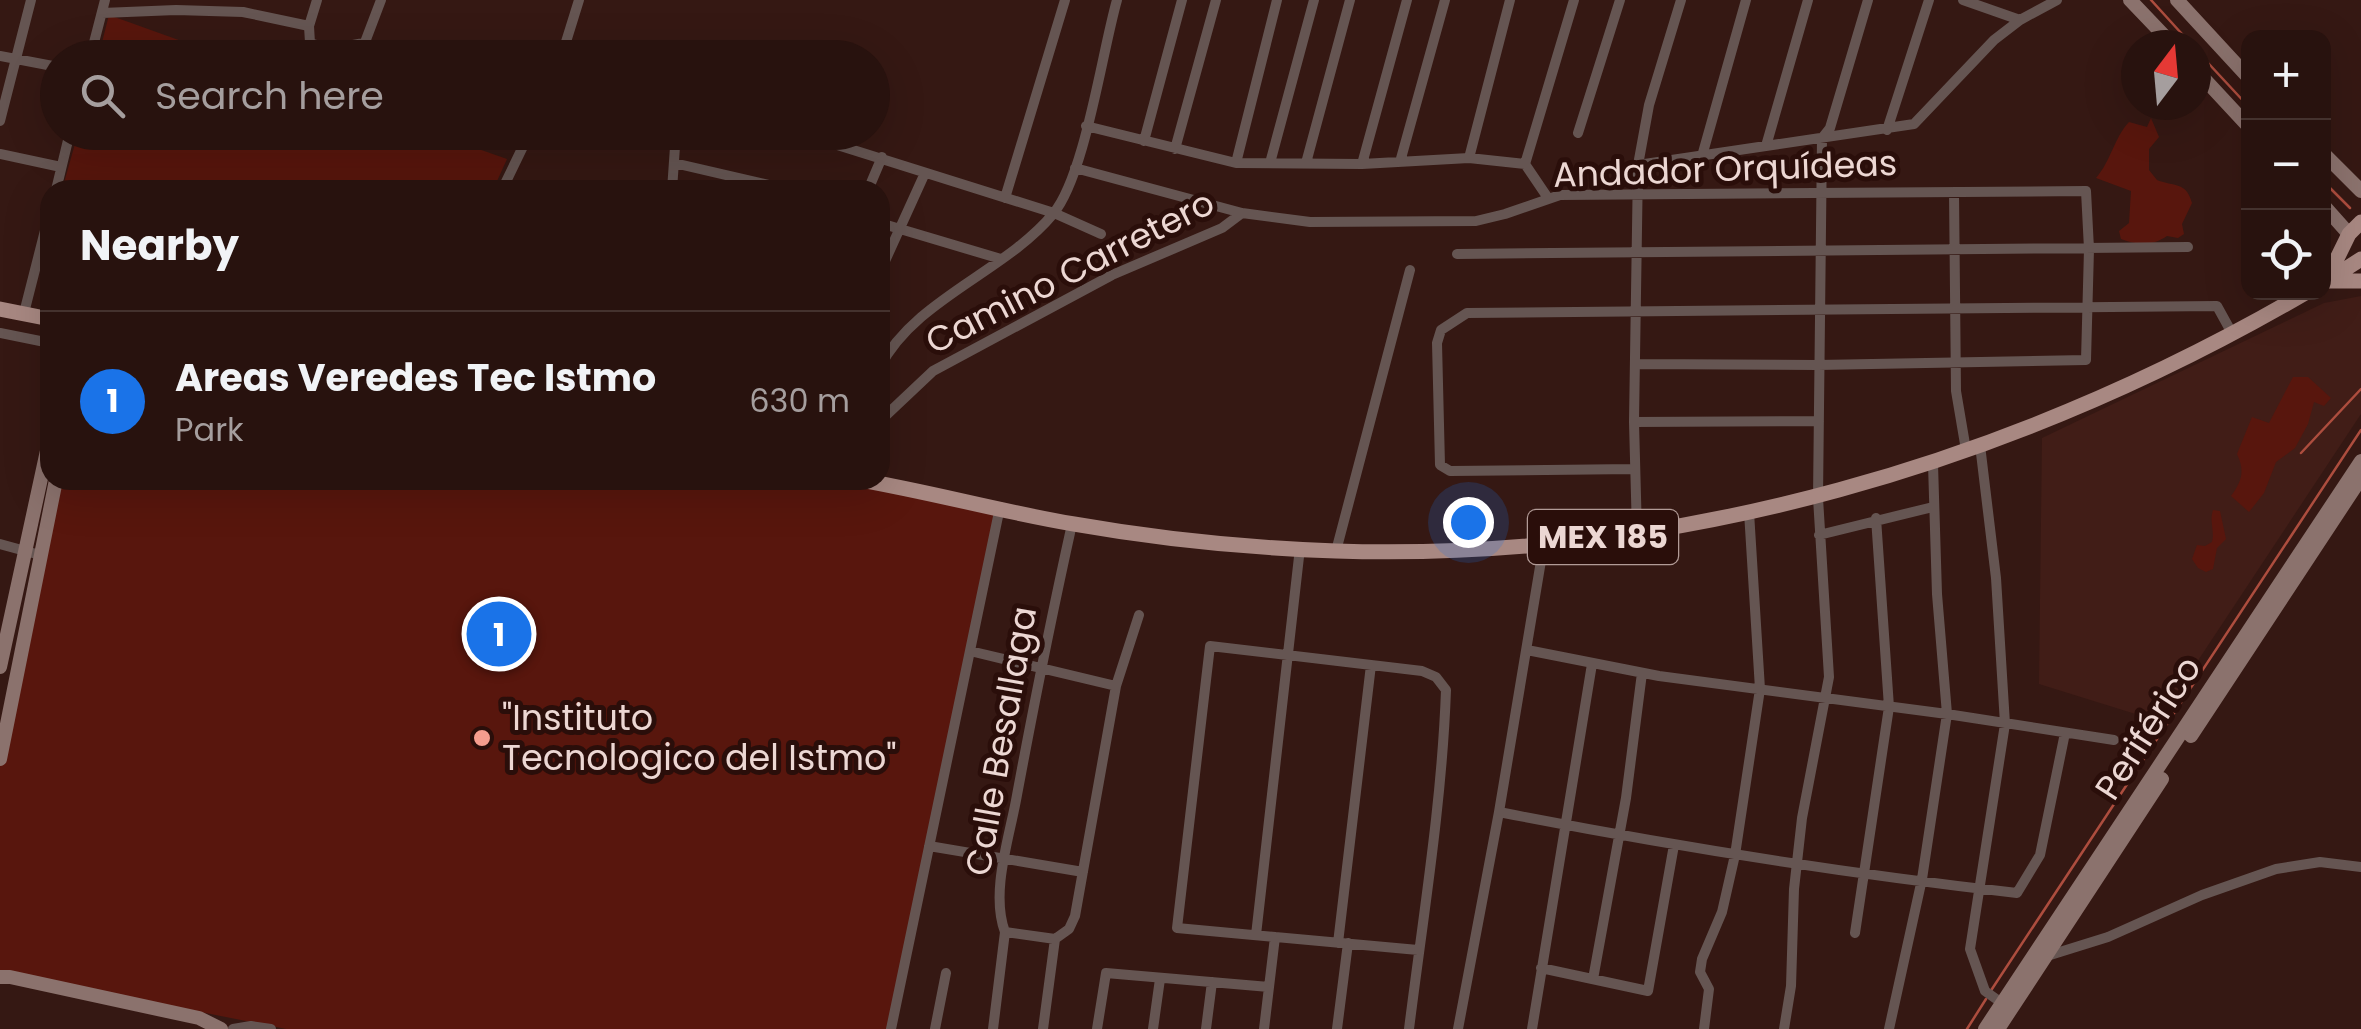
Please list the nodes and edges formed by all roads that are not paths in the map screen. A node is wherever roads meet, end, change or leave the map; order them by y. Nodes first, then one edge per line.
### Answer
1 (31, 0) edge
2 (105, 0) edge
3 (246, 0) edge
4 (317, 0) edge
5 (380, 0) edge
6 (578, 0) edge
7 (1064, 0) edge
8 (1117, 0) edge
9 (1182, 0) edge
10 (1216, 0) edge
11 (1277, 0) edge
12 (1314, 0) edge
13 (1350, 0) edge
14 (1407, 0) edge
15 (1445, 0) edge
16 (1510, 0) edge
17 (1574, 0) edge
18 (1620, 0) edge
19 (1681, 0) edge
20 (1746, 0) edge
21 (1808, 0) edge
22 (1868, 0) edge
23 (1929, 0) edge
24 (1963, 0) edge
25 (2058, 0) edge
26 (2130, 0) edge
27 (2177, 0) edge
28 (1986, 3) edge
29 (2046, 3) edge
30 (177, 5) edge
31 (243, 12) junction
32 (102, 13) junction
33 (2020, 20) junction
34 (310, 26) junction
35 (2159, 30) edge
36 (95, 40) edge
37 (310, 40) edge
38 (365, 40) edge
39 (566, 40) edge
40 (0, 56) edge
41 (16, 60) junction
42 (40, 64) edge
43 (2241, 69) edge
44 (2211, 86) edge
45 (2242, 120) edge
46 (0, 121) edge
47 (1086, 126) junction
48 (1887, 130) junction
49 (1578, 132) dead end
50 (1822, 138) junction
51 (1144, 141) junction
52 (1766, 146) junction
53 (1174, 149) junction
54 (65, 150) edge
55 (521, 150) edge
56 (675, 150) edge
57 (856, 150) edge
58 (0, 154) edge
59 (1702, 156) junction
60 (882, 158) junction
61 (1469, 158) junction
62 (2331, 161) edge
63 (1236, 162) junction
64 (1400, 162) junction
65 (674, 163) junction
66 (1270, 163) junction
67 (1306, 163) junction
68 (1362, 164) junction
69 (1525, 164) junction
70 (1638, 165) junction
71 (61, 167) junction
72 (1075, 168) junction
73 (925, 173) junction
74 (58, 180) edge
75 (507, 180) edge
76 (673, 180) edge
77 (748, 180) edge
78 (872, 180) edge
79 (2361, 191) edge
80 (1820, 192) junction
81 (1954, 192) junction
82 (1637, 194) junction
83 (1006, 198) junction
84 (1548, 198) junction
85 (2330, 210) edge
86 (1054, 213) junction
87 (1242, 213) junction
88 (890, 226) edge
89 (2355, 228) edge
90 (898, 229) junction
91 (1101, 234) dead end
92 (1955, 247) junction
93 (2188, 247) dead end
94 (890, 248) edge
95 (1819, 250) junction
96 (2089, 250) junction
97 (40, 251) edge
98 (1638, 252) junction
99 (1457, 254) dead end
100 (2361, 258) edge
101 (1001, 259) junction
102 (1410, 270) dead end
103 (2331, 271) edge
104 (2331, 278) edge
105 (2361, 280) edge
106 (2331, 282) edge
107 (2294, 300) edge
108 (1955, 307) junction
109 (2089, 307) junction
110 (1818, 308) junction
111 (0, 309) edge
112 (1636, 311) junction
113 (24, 314) junction
114 (40, 317) edge
115 (0, 333) edge
116 (2233, 336) junction
117 (40, 340) edge
118 (890, 346) edge
119 (1955, 363) junction
120 (1636, 364) junction
121 (1818, 365) junction
122 (890, 412) edge
123 (1819, 421) junction
124 (1634, 422) junction
125 (1973, 447) junction
126 (2361, 460) edge
127 (1932, 464) junction
128 (1634, 469) junction
129 (2361, 478) edge
130 (40, 481) edge
131 (890, 486) edge
132 (54, 490) edge
133 (1818, 498) junction
134 (1000, 507) junction
135 (1933, 507) junction
136 (1750, 512) junction
137 (1876, 518) junction
138 (1072, 524) junction
139 (1637, 533) junction
140 (1819, 535) junction
141 (1544, 543) junction
142 (0, 544) edge
143 (1300, 548) junction
144 (24, 551) junction
145 (1336, 551) junction
146 (40, 556) junction
147 (1140, 614) dead end
148 (2249, 639) junction
149 (1527, 650) junction
150 (970, 651) junction
151 (2238, 654) junction
152 (1290, 655) junction
153 (1592, 664) junction
154 (1372, 665) junction
155 (0, 667) edge
156 (1040, 667) junction
157 (1642, 673) junction
158 (1116, 686) junction
159 (1760, 689) junction
160 (1826, 698) junction
161 (1889, 707) junction
162 (1947, 714) junction
163 (2005, 724) junction
164 (3, 726) edge
165 (2065, 733) junction
166 (2114, 740) dead end
167 (0, 758) edge
168 (1499, 812) junction
169 (1564, 825) junction
170 (1618, 834) junction
171 (1674, 845) junction
172 (929, 846) junction
173 (1735, 855) junction
174 (1006, 859) junction
175 (1797, 862) junction
176 (2361, 867) edge
177 (1083, 872) junction
178 (1862, 874) junction
179 (1922, 879) junction
180 (1980, 888) junction
181 (1005, 932) junction
182 (1855, 933) dead end
183 (1256, 935) junction
184 (1275, 937) junction
185 (1056, 939) junction
186 (1343, 943) junction
187 (1418, 950) junction
188 (2046, 956) junction
189 (1541, 968) junction
190 (946, 973) dead end
191 (3, 976) edge
192 (1160, 979) junction
193 (1593, 979) junction
194 (1212, 982) junction
195 (1269, 987) junction
196 (1998, 1000) junction
197 (221, 1029) edge
198 (233, 1029) edge
199 (271, 1029) edge
200 (891, 1029) edge
201 (935, 1029) edge
202 (993, 1029) edge
203 (1043, 1029) edge
204 (1097, 1029) edge
205 (1153, 1029) edge
206 (1206, 1029) edge
207 (1264, 1029) edge
208 (1337, 1029) edge
209 (1409, 1029) edge
210 (1458, 1029) edge
211 (1532, 1029) edge
212 (1704, 1029) edge
213 (1784, 1029) edge
214 (1889, 1029) edge
215 (1985, 1029) edge
216 (1998, 1029) edge

1 - 41 street
2 - 32 street
3 - 31 street
4 - 34 street
5 - 38 street
6 - 39 street
7 - 83 street
8 - 47 street
9 - 51 street
10 - 53 street
11 - 63 street
12 - 66 street
13 - 67 street
14 - 68 street
15 - 64 street
16 - 61 street
17 - 69 street
18 - 49 street
19 - 70 street
20 - 59 street
21 - 52 street
22 - 50 street
23 - 48 street
24 - 28 street
25 - 29 street
26 - 35 main road
27 - 43 main road
28 - 33 street
29 - 33 street
30 - 31 street
30 - 32 street
31 - 34 street
32 - 36 street
33 - 48 street
34 - 37 street
40 - 41 street
41 - 42 street
41 - 46 street
44 - 45 main road
47 - 51 street
47 - 72 street
48 - 50 street
50 - 52 street
50 - 80 street
51 - 53 street
52 - 59 street
53 - 63 street
54 - 71 street
55 - 75 street
56 - 65 street
57 - 60 street
58 - 71 street
59 - 70 street
60 - 73 street
60 - 78 street
61 - 64 street
61 - 69 street
62 - 79 main road
63 - 66 street
64 - 68 street
65 - 76 street
65 - 77 street
66 - 67 street
67 - 68 street
69 - 84 street
70 - 82 street
71 - 74 street
72 - 86 street
72 - 87 street, Andador Orquídeas
73 - 83 street
73 - 90 street
80 - 81 street, Andador Orquídeas
80 - 82 street, Andador Orquídeas
80 - 95 street
81 - 92 street
81 - 96 street, Andador Orquídeas
82 - 84 street, Andador Orquídeas
82 - 98 street
83 - 86 street
84 - 87 street, Andador Orquídeas
85 - 89 main road
86 - 91 street
86 - 101 street
87 - 122 street, Camino Carretero
88 - 90 street
89 - 103 main road
90 - 94 street
90 - 101 street
92 - 95 street
92 - 96 street
92 - 108 street
93 - 96 street
95 - 98 street
95 - 110 street
96 - 109 street
97 - 113 street
98 - 99 street
98 - 112 street
100 - 104 main road
101 - 118 street
102 - 145 street
105 - 106 main road
107 - 116 main road, MEX 185
108 - 109 street
108 - 110 street
108 - 119 street
109 - 116 street
109 - 119 street
110 - 112 street
110 - 121 street
111 - 113 main road
112 - 120 street
112 - 128 street
113 - 114 main road
115 - 117 street
116 - 125 main road, MEX 185
119 - 121 street
119 - 125 street
120 - 121 street
120 - 124 street
121 - 123 street
123 - 124 street
123 - 133 street
124 - 128 street
125 - 127 main road, MEX 185
125 - 163 street
126 - 148 main road, Periférico
127 - 133 main road, MEX 185
127 - 135 street
128 - 139 street
129 - 148 main road, Periférico
130 - 144 main road
131 - 134 main road, MEX 185
132 - 146 main road
133 - 136 main road, MEX 185
133 - 140 street
134 - 138 main road, MEX 185
134 - 150 street
135 - 137 street
135 - 162 street
136 - 139 main road, MEX 185
136 - 159 street
137 - 140 street
137 - 161 street
138 - 143 main road, MEX 185
138 - 156 street, Calle Besallaga
139 - 141 main road, MEX 185
140 - 160 street
141 - 145 main road, MEX 185
141 - 149 street
142 - 144 street
143 - 145 main road, MEX 185
143 - 152 street
144 - 146 street
144 - 155 main road
146 - 164 main road
147 - 158 street
148 - 151 main road, Periférico
149 - 153 street
149 - 168 street
150 - 156 street
150 - 172 street
151 - 188 main road, Periférico
151 - 196 main road, Periférico
152 - 154 street
152 - 183 street
152 - 183 street
153 - 157 street
153 - 169 street
154 - 186 street
154 - 187 street
156 - 158 street
156 - 174 street, Calle Besallaga
157 - 159 street
157 - 170 street
158 - 177 street
159 - 160 street
159 - 173 street
160 - 161 street
160 - 175 street
161 - 162 street
161 - 178 street
162 - 163 street
162 - 179 street
163 - 165 street
163 - 180 street
164 - 167 main road
165 - 166 street
165 - 180 street
168 - 169 street
168 - 210 street
169 - 170 street
169 - 189 street
170 - 171 street
170 - 193 street
171 - 173 street
171 - 193 street
172 - 174 street
172 - 200 street
173 - 175 street
173 - 212 street
174 - 177 street
174 - 181 street, Calle Besallaga
175 - 178 street
175 - 213 street
176 - 188 street
177 - 185 street
178 - 179 street
178 - 182 street
179 - 180 street
179 - 214 street
180 - 196 street
181 - 185 street
181 - 202 street, Calle Besallaga
183 - 184 street
184 - 186 street
184 - 195 street
185 - 203 street
186 - 187 street
186 - 208 street
187 - 209 street
188 - 196 main road, Periférico
189 - 193 street
189 - 211 street
190 - 201 street
191 - 197 main road
192 - 194 street
192 - 204 street
192 - 205 street
194 - 195 street
194 - 206 street
195 - 207 street
196 - 215 main road, Periférico
196 - 216 main road, Periférico
198 - 199 street

